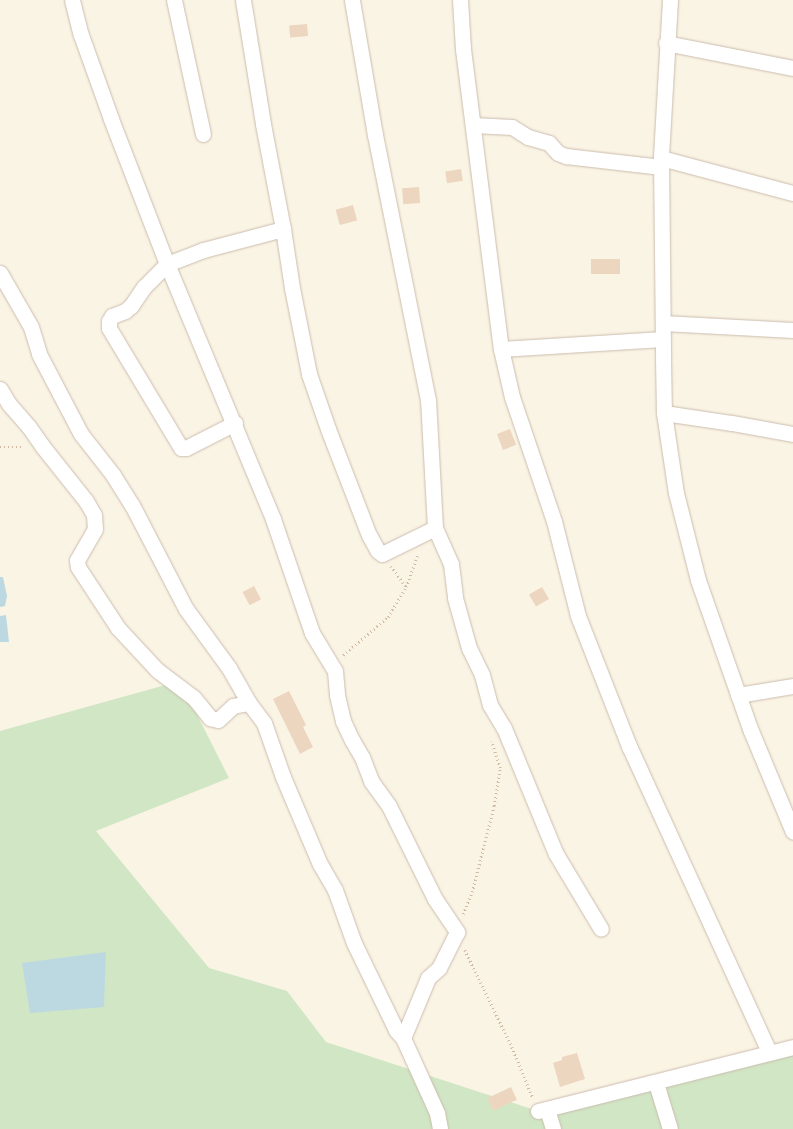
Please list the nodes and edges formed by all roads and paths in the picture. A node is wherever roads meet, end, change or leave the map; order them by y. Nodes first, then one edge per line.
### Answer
1 (72, 0) edge
2 (174, 0) edge
3 (243, 0) edge
4 (352, 0) edge
5 (460, 0) edge
6 (670, 0) edge
7 (666, 43) junction
8 (793, 68) edge
9 (473, 125) junction
10 (203, 134) dead end
11 (661, 163) junction
12 (793, 193) edge
13 (283, 229) junction
14 (167, 264) junction
15 (0, 272) edge
16 (663, 323) junction
17 (793, 330) edge
18 (663, 339) junction
19 (500, 349) junction
20 (0, 389) edge
21 (664, 414) junction
22 (235, 423) junction
23 (793, 434) edge
24 (0, 447) edge
25 (43, 447) junction
26 (435, 528) junction
27 (418, 553) dead end
28 (382, 554) junction
29 (406, 587) junction
30 (331, 664) junction
31 (793, 686) edge
32 (738, 695) junction
33 (249, 703) junction
34 (490, 740) dead end
35 (793, 832) edge
36 (601, 929) dead end
37 (457, 932) junction
38 (403, 1038) junction
39 (793, 1047) edge
40 (769, 1052) junction
41 (656, 1083) junction
42 (543, 1110) junction
43 (440, 1129) edge
44 (553, 1129) edge
45 (670, 1129) edge

1 - 14 street
2 - 10 street
3 - 13 street
4 - 26 street
5 - 9 street
6 - 7 street
7 - 8 street
7 - 11 street
9 - 11 street
9 - 19 street
11 - 12 street
11 - 16 street
13 - 14 street
13 - 28 street
14 - 22 street
14 - 22 street
15 - 33 street
16 - 17 street
16 - 18 street
18 - 19 street
18 - 21 street
19 - 40 street
20 - 25 street
21 - 23 street
21 - 32 street
22 - 30 street
24 - 25 path
25 - 33 street
26 - 28 street
26 - 36 street
27 - 29 path
28 - 29 path
29 - 30 path
30 - 37 street
31 - 32 street
32 - 35 street
33 - 38 street
34 - 37 path
37 - 38 street
37 - 42 path
38 - 43 street
39 - 40 street
40 - 41 street
41 - 42 street
41 - 45 street
42 - 44 street

